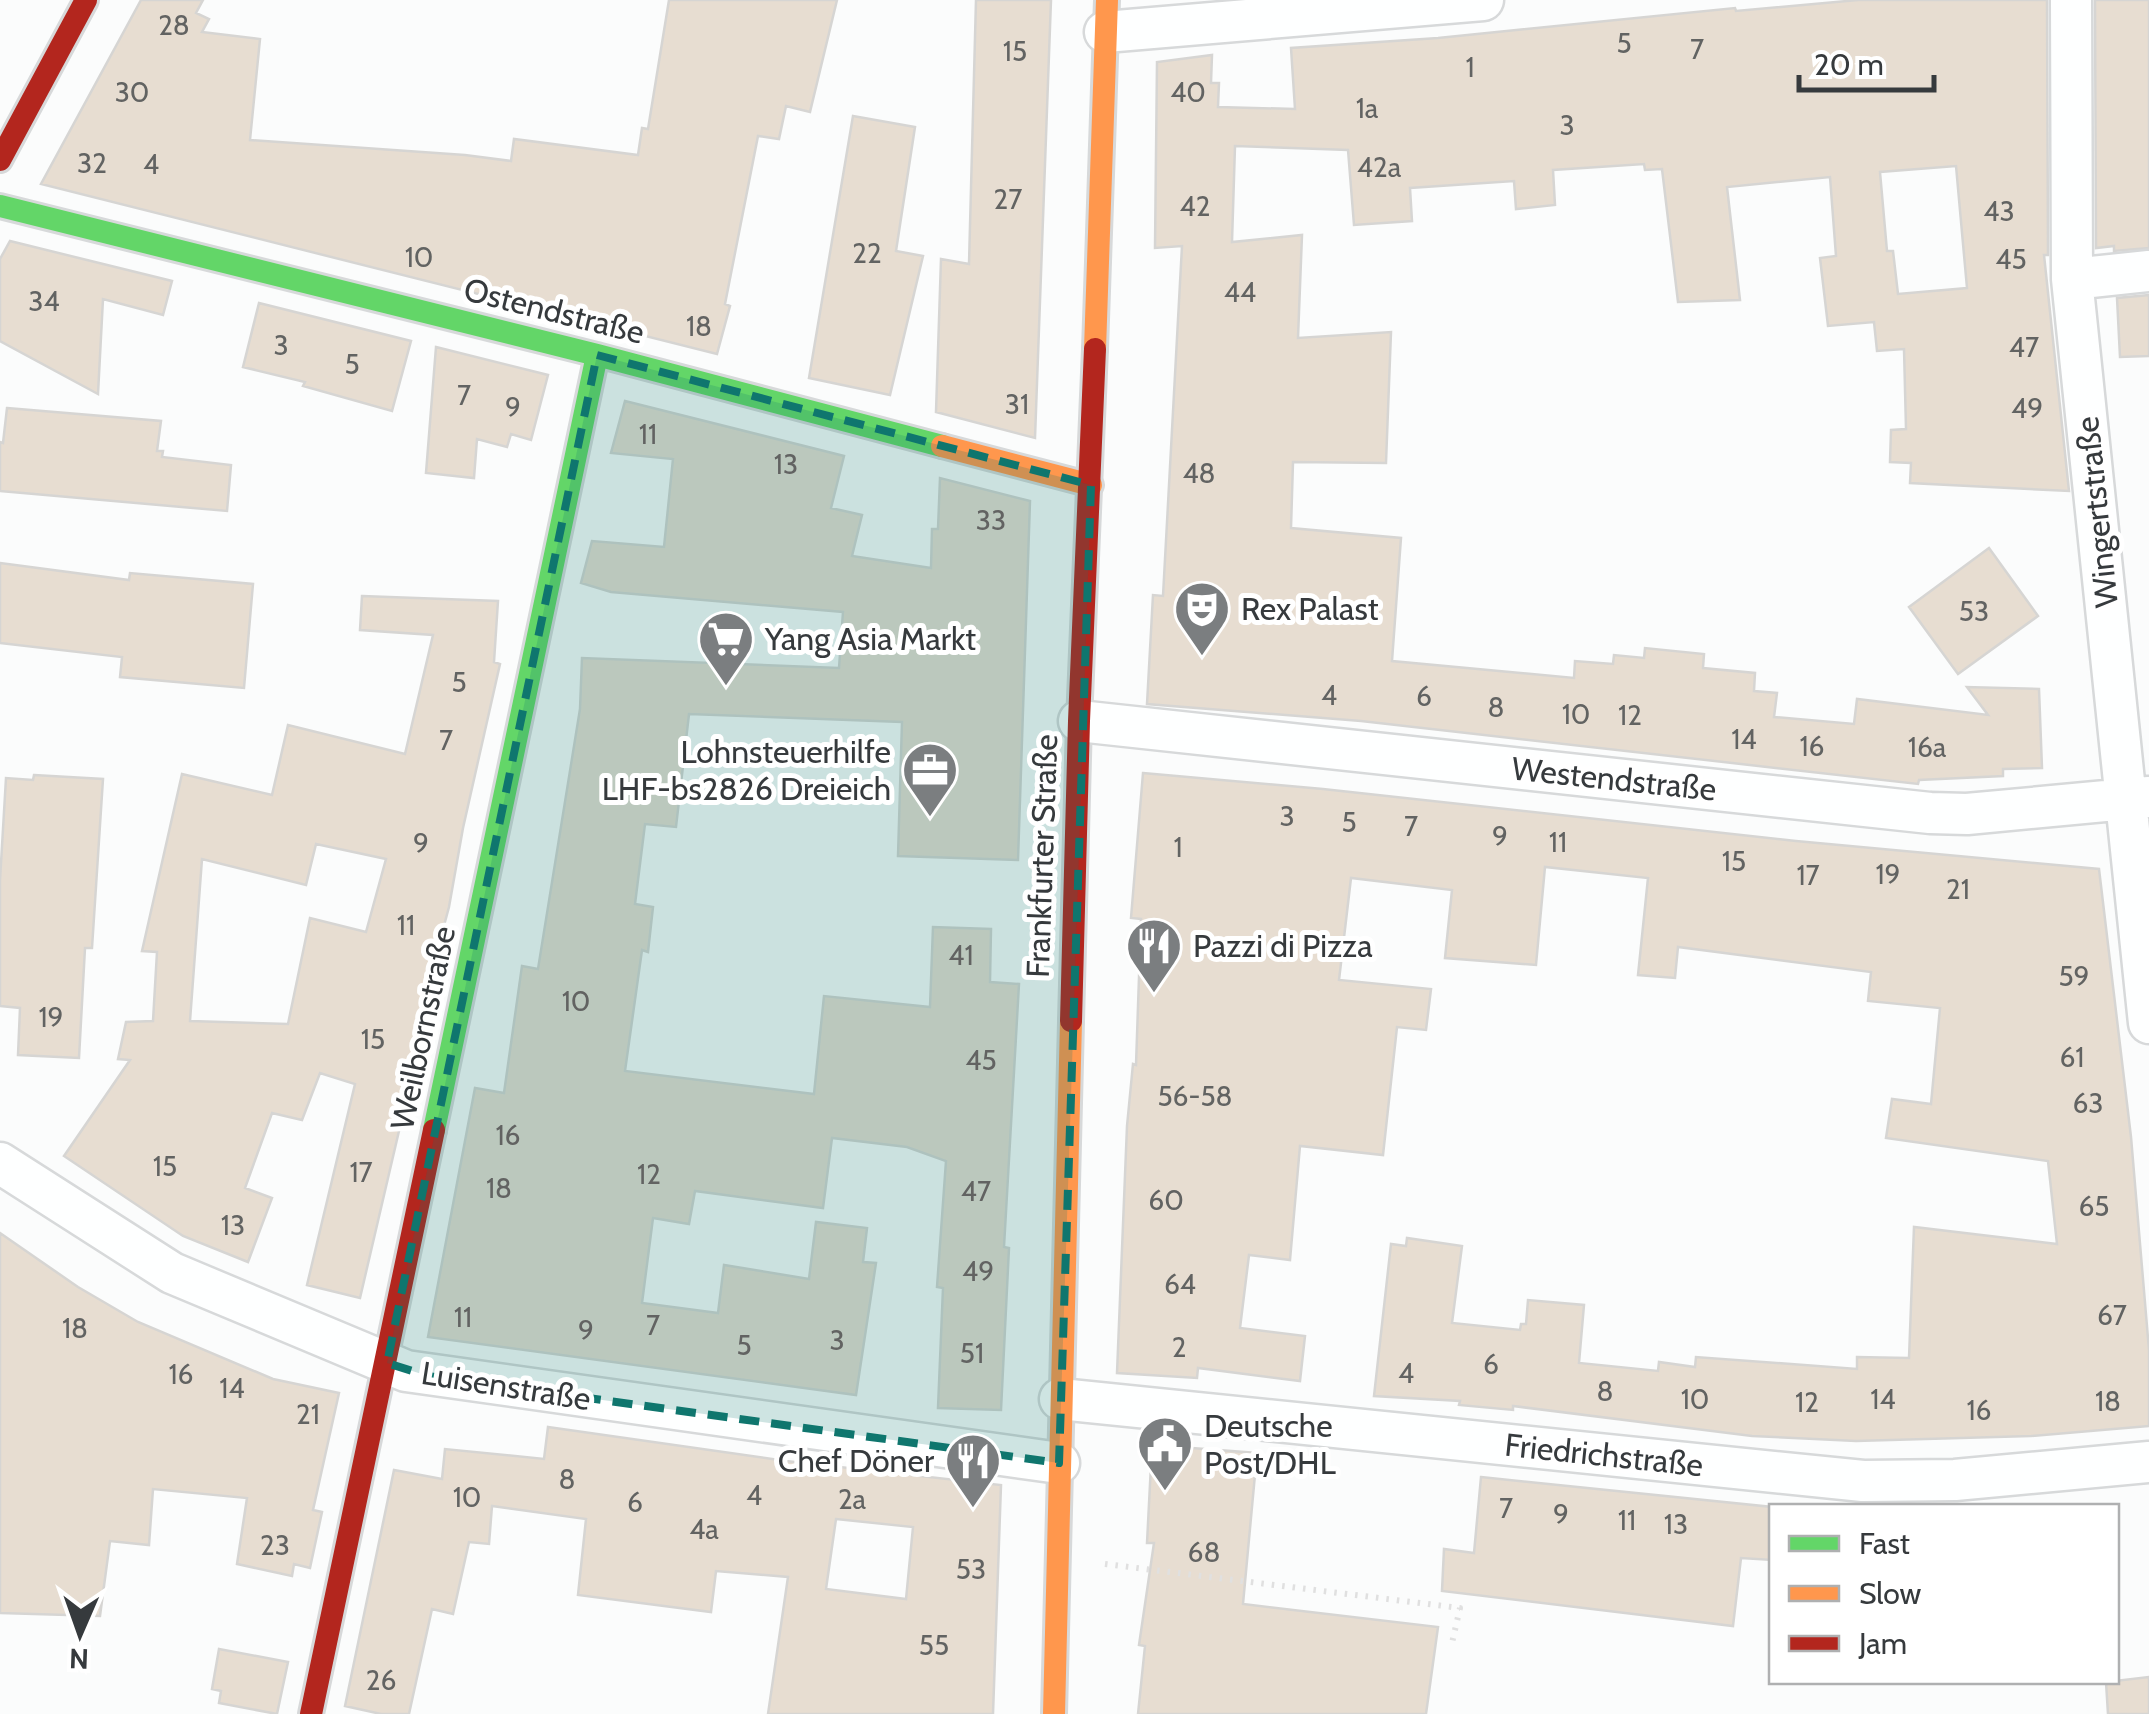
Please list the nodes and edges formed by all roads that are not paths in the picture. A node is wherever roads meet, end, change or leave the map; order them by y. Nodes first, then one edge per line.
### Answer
1 (86, 0) edge
2 (1483, 0) edge
3 (2071, 0) edge
4 (1106, 16) edge
5 (0, 160) edge
6 (0, 206) edge
7 (2149, 272) edge
8 (2072, 279) junction
9 (597, 355) junction
10 (1090, 486) junction
11 (1078, 720) junction
12 (2138, 798) edge
13 (2149, 1023) edge
14 (0, 1163) edge
15 (387, 1363) junction
16 (1060, 1399) junction
17 (2149, 1462) edge
18 (1059, 1464) junction
19 (311, 1714) edge
20 (1054, 1714) edge

1 - 5 street
2 - 4 street
3 - 8 street, Wingertstraße
4 - 10 street, Frankfurter Straße
6 - 9 street, Ostendstraße
7 - 8 street
8 - 12 street, Wingertstraße
9 - 10 street, Ostendstraße
9 - 15 street, Weilbornstraße
10 - 11 street, Frankfurter Straße
11 - 12 street, Westendstraße
11 - 16 street, Frankfurter Straße
12 - 13 street, Wingertstraße
14 - 15 street, Luisenstraße
15 - 18 street, Luisenstraße
15 - 19 street, Weilbornstraße
16 - 17 street, Friedrichstraße
16 - 18 street, Frankfurter Straße
18 - 20 street, Frankfurter Straße

